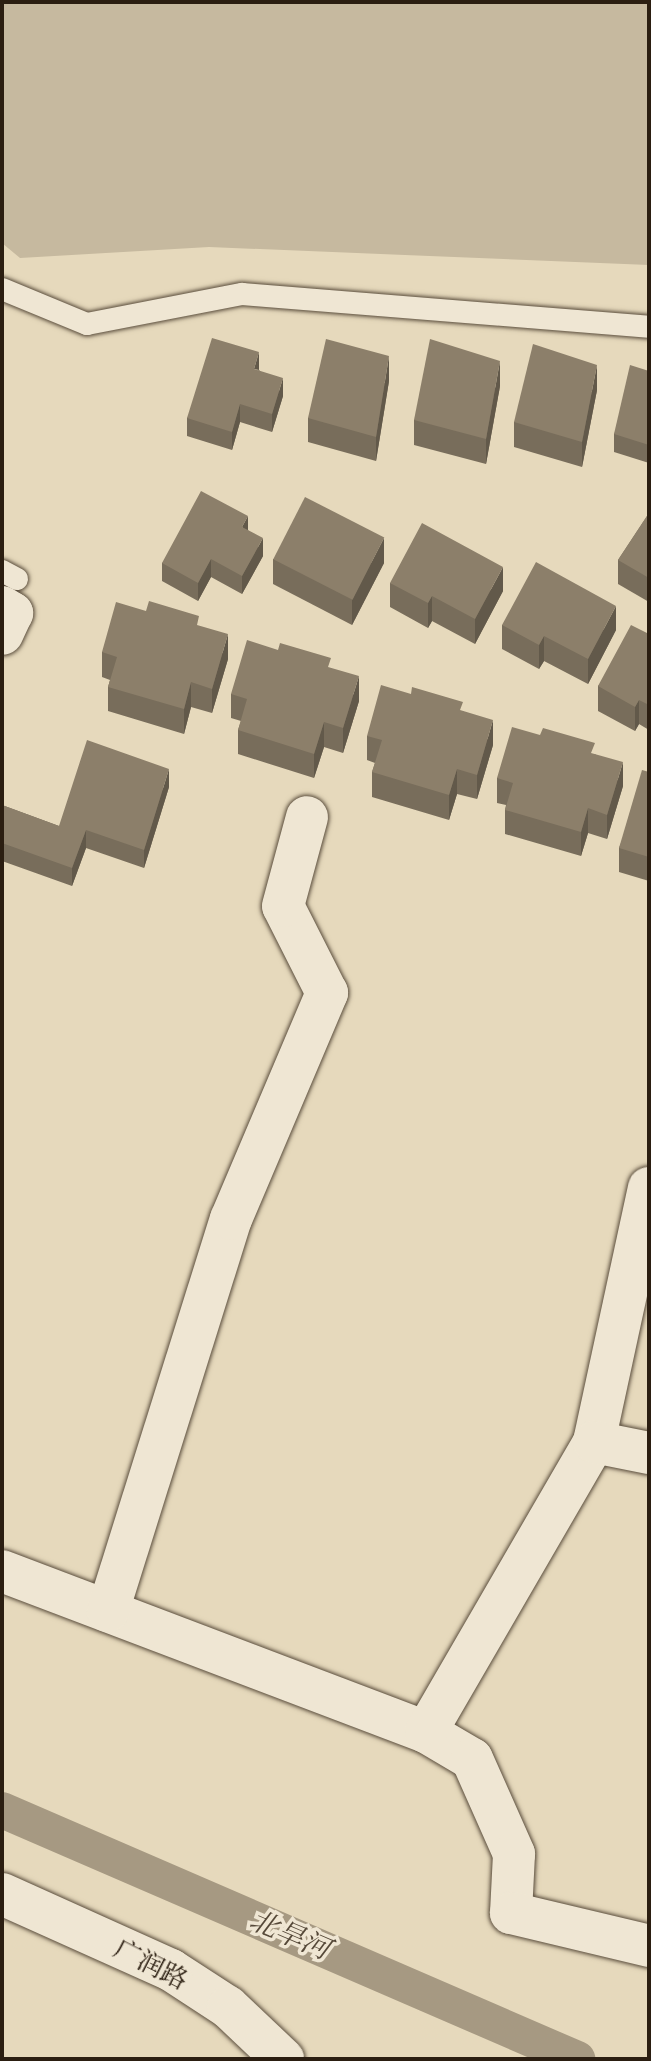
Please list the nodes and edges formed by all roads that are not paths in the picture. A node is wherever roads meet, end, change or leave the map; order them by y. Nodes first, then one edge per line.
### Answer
1 (2, 289) edge
2 (649, 327) edge
3 (7, 586) edge
4 (2, 634) edge
5 (307, 817) dead end
6 (649, 1188) edge
7 (594, 1442) junction
8 (649, 1453) edge
9 (2, 1571) edge
10 (108, 1611) junction
11 (426, 1732) junction
12 (2, 1894) edge
13 (649, 1946) edge
14 (283, 2059) edge

1 - 2 lane
3 - 4 street
5 - 10 street
6 - 7 street
7 - 8 street
7 - 11 street
9 - 10 street
10 - 11 street
11 - 13 street
12 - 14 street, 广润路

